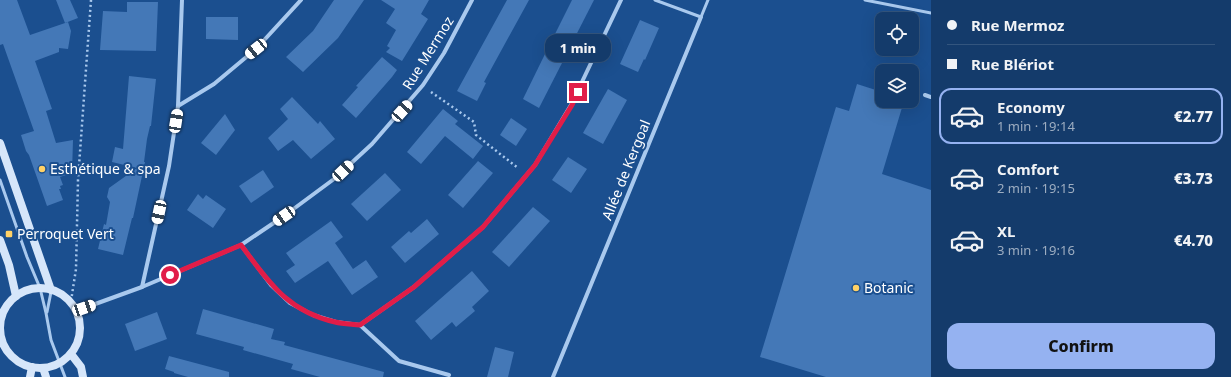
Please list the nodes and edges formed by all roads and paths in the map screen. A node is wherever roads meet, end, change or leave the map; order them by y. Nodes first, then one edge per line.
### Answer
1 (91, 0) edge
2 (182, 0) edge
3 (302, 0) edge
4 (472, 0) edge
5 (621, 0) edge
6 (655, 0) edge
7 (708, 0) edge
8 (865, 0) edge
9 (931, 13) edge
10 (701, 17) junction
11 (423, 86) junction
12 (925, 95) dead end
13 (931, 97) edge
14 (178, 106) junction
15 (0, 143) edge
16 (527, 175) junction
17 (0, 180) edge
18 (0, 240) edge
19 (241, 245) junction
20 (2, 251) edge
21 (142, 287) junction
22 (40, 288) junction
23 (51, 290) junction
24 (16, 296) junction
25 (71, 303) junction
26 (76, 310) junction
27 (46, 313) junction
28 (360, 325) junction
29 (0, 334) edge
30 (71, 354) junction
31 (59, 364) junction
32 (32, 368) junction
33 (43, 368) junction
34 (449, 375) dead end
35 (30, 377) edge
36 (46, 377) edge
37 (65, 377) edge
38 (83, 377) edge
39 (553, 377) edge

1 - 25 path
2 - 14 street
3 - 14 street
4 - 11 street, Rue Mermoz
5 - 16 street
6 - 10 lane
7 - 10 lane
8 - 9 lane
10 - 39 street, Allée de Kergoal
11 - 16 path
11 - 19 street, Rue Mermoz
12 - 13 street
14 - 21 street
15 - 23 main road
16 - 28 street
17 - 22 lane
18 - 20 main road
19 - 21 street, Rue Mermoz
19 - 28 street
20 - 24 main road
21 - 26 street, Rue Mermoz
22 - 23 main road
22 - 24 main road
22 - 27 lane
23 - 25 main road
23 - 27 lane
24 - 29 main road
25 - 26 main road
26 - 30 main road
27 - 31 lane
28 - 34 street
29 - 32 main road
30 - 31 main road
30 - 38 main road
31 - 33 main road
31 - 37 lane
32 - 33 main road
32 - 35 main road
33 - 36 main road

